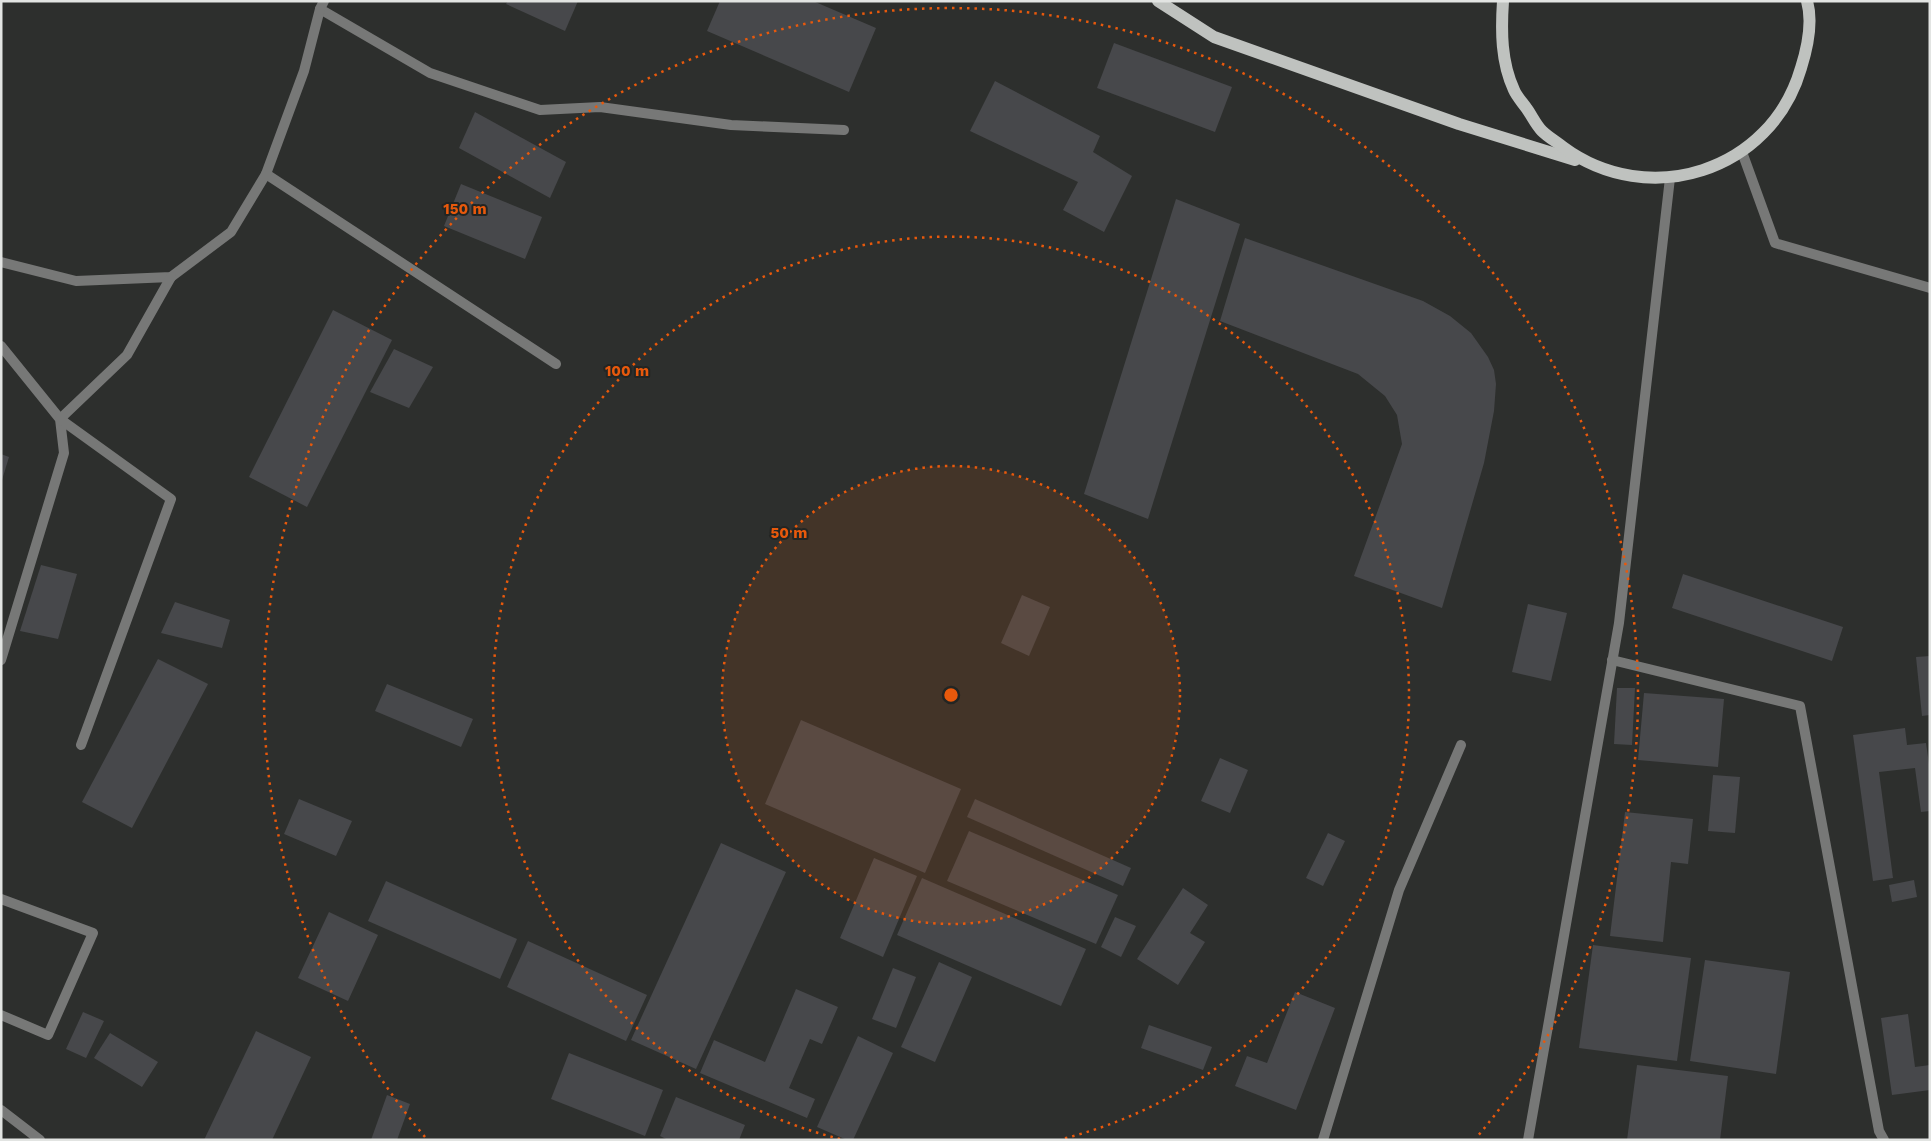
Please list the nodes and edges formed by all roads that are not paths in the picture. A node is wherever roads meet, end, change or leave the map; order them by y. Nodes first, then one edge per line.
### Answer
1 (1158, 1) edge
2 (1503, 1) edge
3 (1808, 2) edge
4 (322, 5) edge
5 (844, 130) dead end
6 (1742, 152) junction
7 (266, 174) junction
8 (1630, 177) junction
9 (1670, 178) junction
10 (1, 262) edge
11 (171, 277) junction
12 (1930, 288) edge
13 (1, 346) edge
14 (556, 364) dead end
15 (60, 420) junction
16 (1, 660) edge
17 (1612, 660) junction
18 (82, 745) dead end
19 (1461, 745) dead end
20 (1, 899) edge
21 (1, 1015) edge
22 (1, 1110) edge
23 (40, 1140) edge
24 (1323, 1140) edge
25 (1528, 1140) edge
26 (1884, 1140) edge

1 - 8 main road
2 - 8 main road
3 - 6 main road
4 - 5 street
4 - 7 street
6 - 9 main road
6 - 12 street
7 - 11 street
7 - 14 street
8 - 9 main road
9 - 17 street
10 - 11 street
11 - 15 street
13 - 15 street
15 - 16 street
15 - 18 street
17 - 25 street
17 - 26 street
19 - 24 street
20 - 21 street
22 - 23 street

